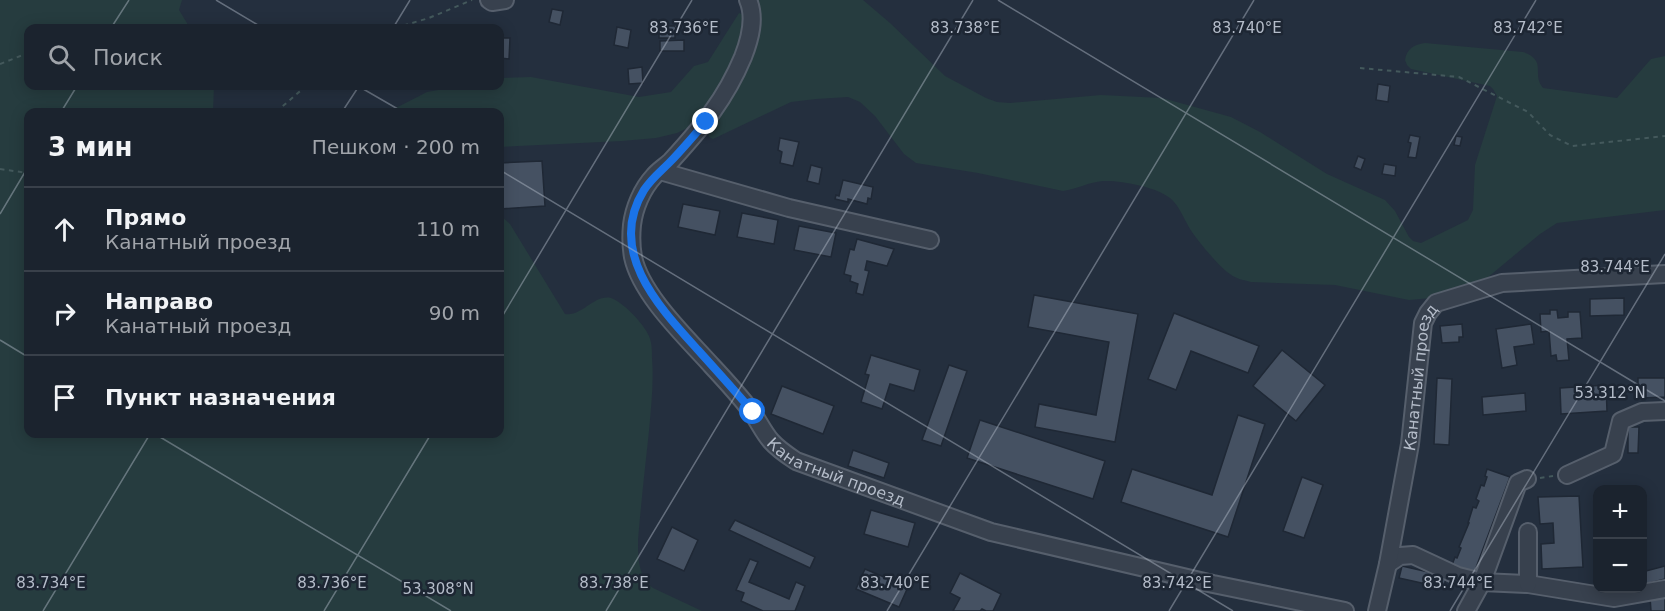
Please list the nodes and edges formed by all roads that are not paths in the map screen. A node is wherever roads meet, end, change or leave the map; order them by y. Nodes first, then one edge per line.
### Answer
1 (489, 0) edge
2 (505, 0) edge
3 (748, 0) edge
4 (664, 167) junction
5 (930, 240) dead end
6 (1665, 274) edge
7 (1665, 411) edge
8 (1567, 475) road end
9 (1527, 479) road end
10 (1528, 532) dead end
11 (1388, 564) junction
12 (1482, 582) junction
13 (1528, 584) junction
14 (1665, 589) edge
15 (1345, 611) edge
16 (1363, 611) edge
17 (1375, 611) edge
18 (1466, 611) edge

1 - 2 street
3 - 4 street, Канатный проезд
4 - 5 street
4 - 15 street, Канатный проезд
6 - 11 street, Канатный проезд
7 - 8 street
9 - 12 street
10 - 13 street
11 - 12 street
11 - 17 street, Канатный проезд
12 - 13 street
12 - 18 street
13 - 14 street
16 - 17 street, Канатный проезд

